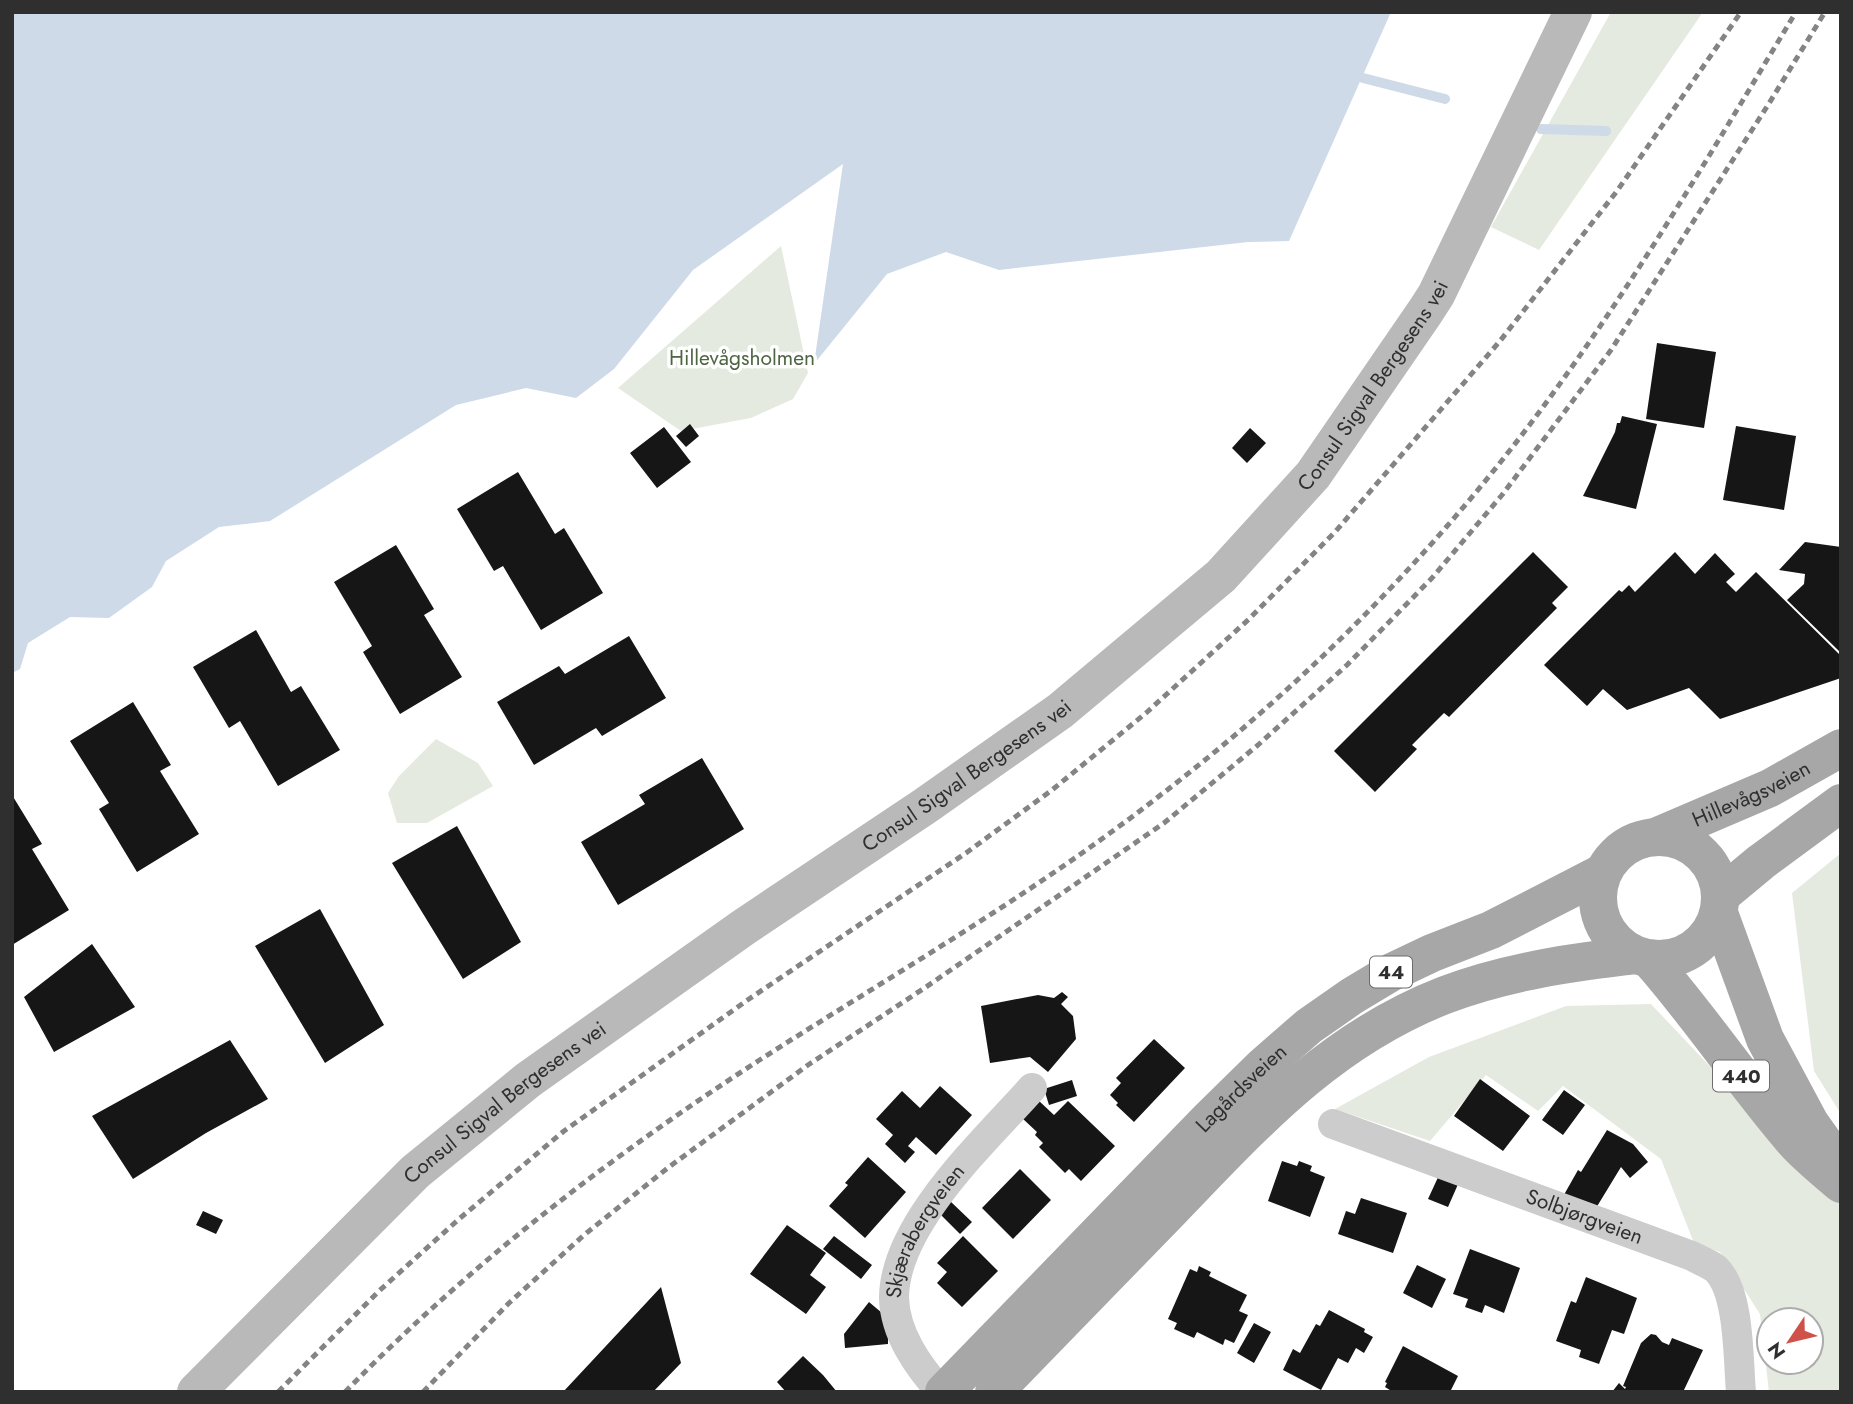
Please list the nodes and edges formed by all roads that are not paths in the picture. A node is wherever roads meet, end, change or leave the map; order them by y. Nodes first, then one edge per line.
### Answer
1 (1573, 12) edge
2 (1841, 748) edge
3 (1841, 803) edge
4 (1660, 835) junction
5 (1602, 873) junction
6 (1719, 904) junction
7 (1643, 958) junction
8 (1032, 1088) dead end
9 (1333, 1124) dead end
10 (1841, 1166) edge
11 (1841, 1184) edge
12 (196, 1392) edge
13 (942, 1392) edge
14 (994, 1392) edge
15 (1741, 1392) edge

1 - 12 street, Consul Sigval Bergesens vei
2 - 4 main road, Hillevågsveien / 44
3 - 6 main road, 44
4 - 5 main road, 44
4 - 6 main road
5 - 7 main road
5 - 13 main road, Lagårdsveien / 44
6 - 7 main road, 44
6 - 10 main road, 440
7 - 11 main road, 440
7 - 14 main road, Lagårdsveien / 44
8 - 13 street, Skjærabergveien
9 - 15 street, Solbjørgveien

